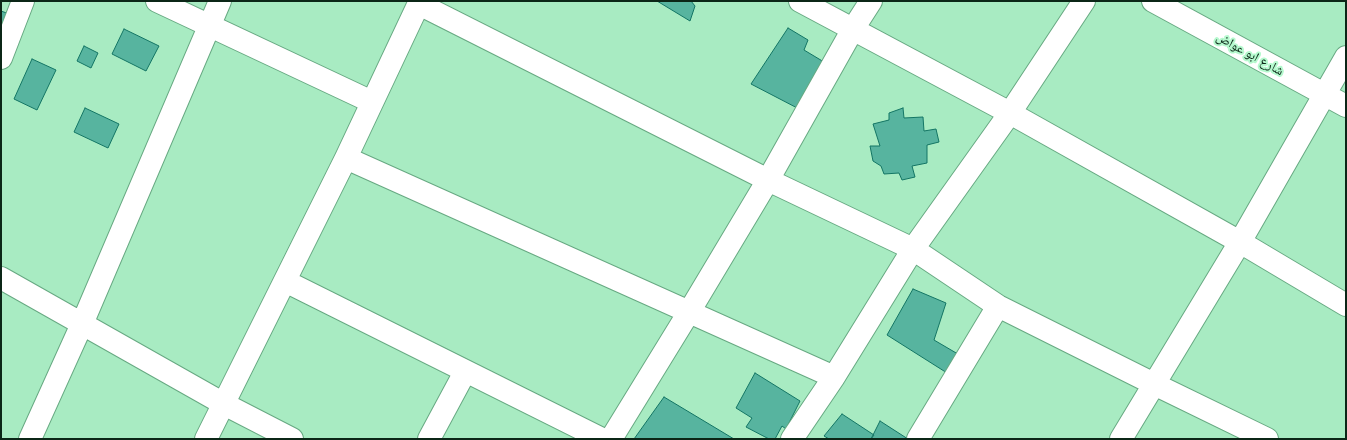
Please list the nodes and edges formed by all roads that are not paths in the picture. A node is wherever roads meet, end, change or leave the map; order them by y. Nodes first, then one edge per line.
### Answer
1 (23, 1) edge
2 (157, 1) edge
3 (220, 1) edge
4 (800, 1) edge
5 (871, 1) edge
6 (1084, 1) edge
7 (1153, 1) edge
8 (420, 2) edge
9 (209, 26) junction
10 (853, 29) junction
11 (1346, 57) edge
12 (1, 58) edge
13 (1325, 95) junction
14 (372, 102) junction
15 (1346, 106) edge
16 (1010, 113) junction
17 (346, 158) junction
18 (768, 180) junction
19 (1240, 242) junction
20 (913, 250) junction
21 (1, 278) edge
22 (285, 281) junction
23 (1346, 305) edge
24 (998, 306) junction
25 (689, 312) junction
26 (82, 324) junction
27 (465, 372) junction
28 (834, 376) junction
29 (1154, 384) junction
30 (224, 404) junction
31 (30, 439) edge
32 (206, 439) edge
33 (292, 439) edge
34 (429, 439) edge
35 (602, 439) edge
36 (611, 439) edge
37 (792, 439) edge
38 (918, 439) edge
39 (1121, 439) edge
40 (1267, 439) edge

1 - 12 street
2 - 9 street
3 - 9 street
4 - 10 street
5 - 10 street
6 - 16 street
7 - 13 street, شارع ابو عواض
8 - 14 street
8 - 18 street
9 - 14 street
9 - 26 street
10 - 16 street
10 - 18 street
11 - 13 street
13 - 15 street, شارع ابو عواض
13 - 19 street
14 - 17 street
16 - 19 street
16 - 20 street
17 - 22 street
17 - 25 street
18 - 20 street
18 - 25 street
19 - 23 street
19 - 29 street
20 - 24 street
20 - 28 street
21 - 26 street
22 - 27 street
22 - 30 street
24 - 29 street
24 - 38 street
25 - 28 street
25 - 36 street
26 - 30 street
26 - 31 street
27 - 34 street
27 - 35 street
28 - 37 street
29 - 39 street
29 - 40 street
30 - 32 street
30 - 33 street

